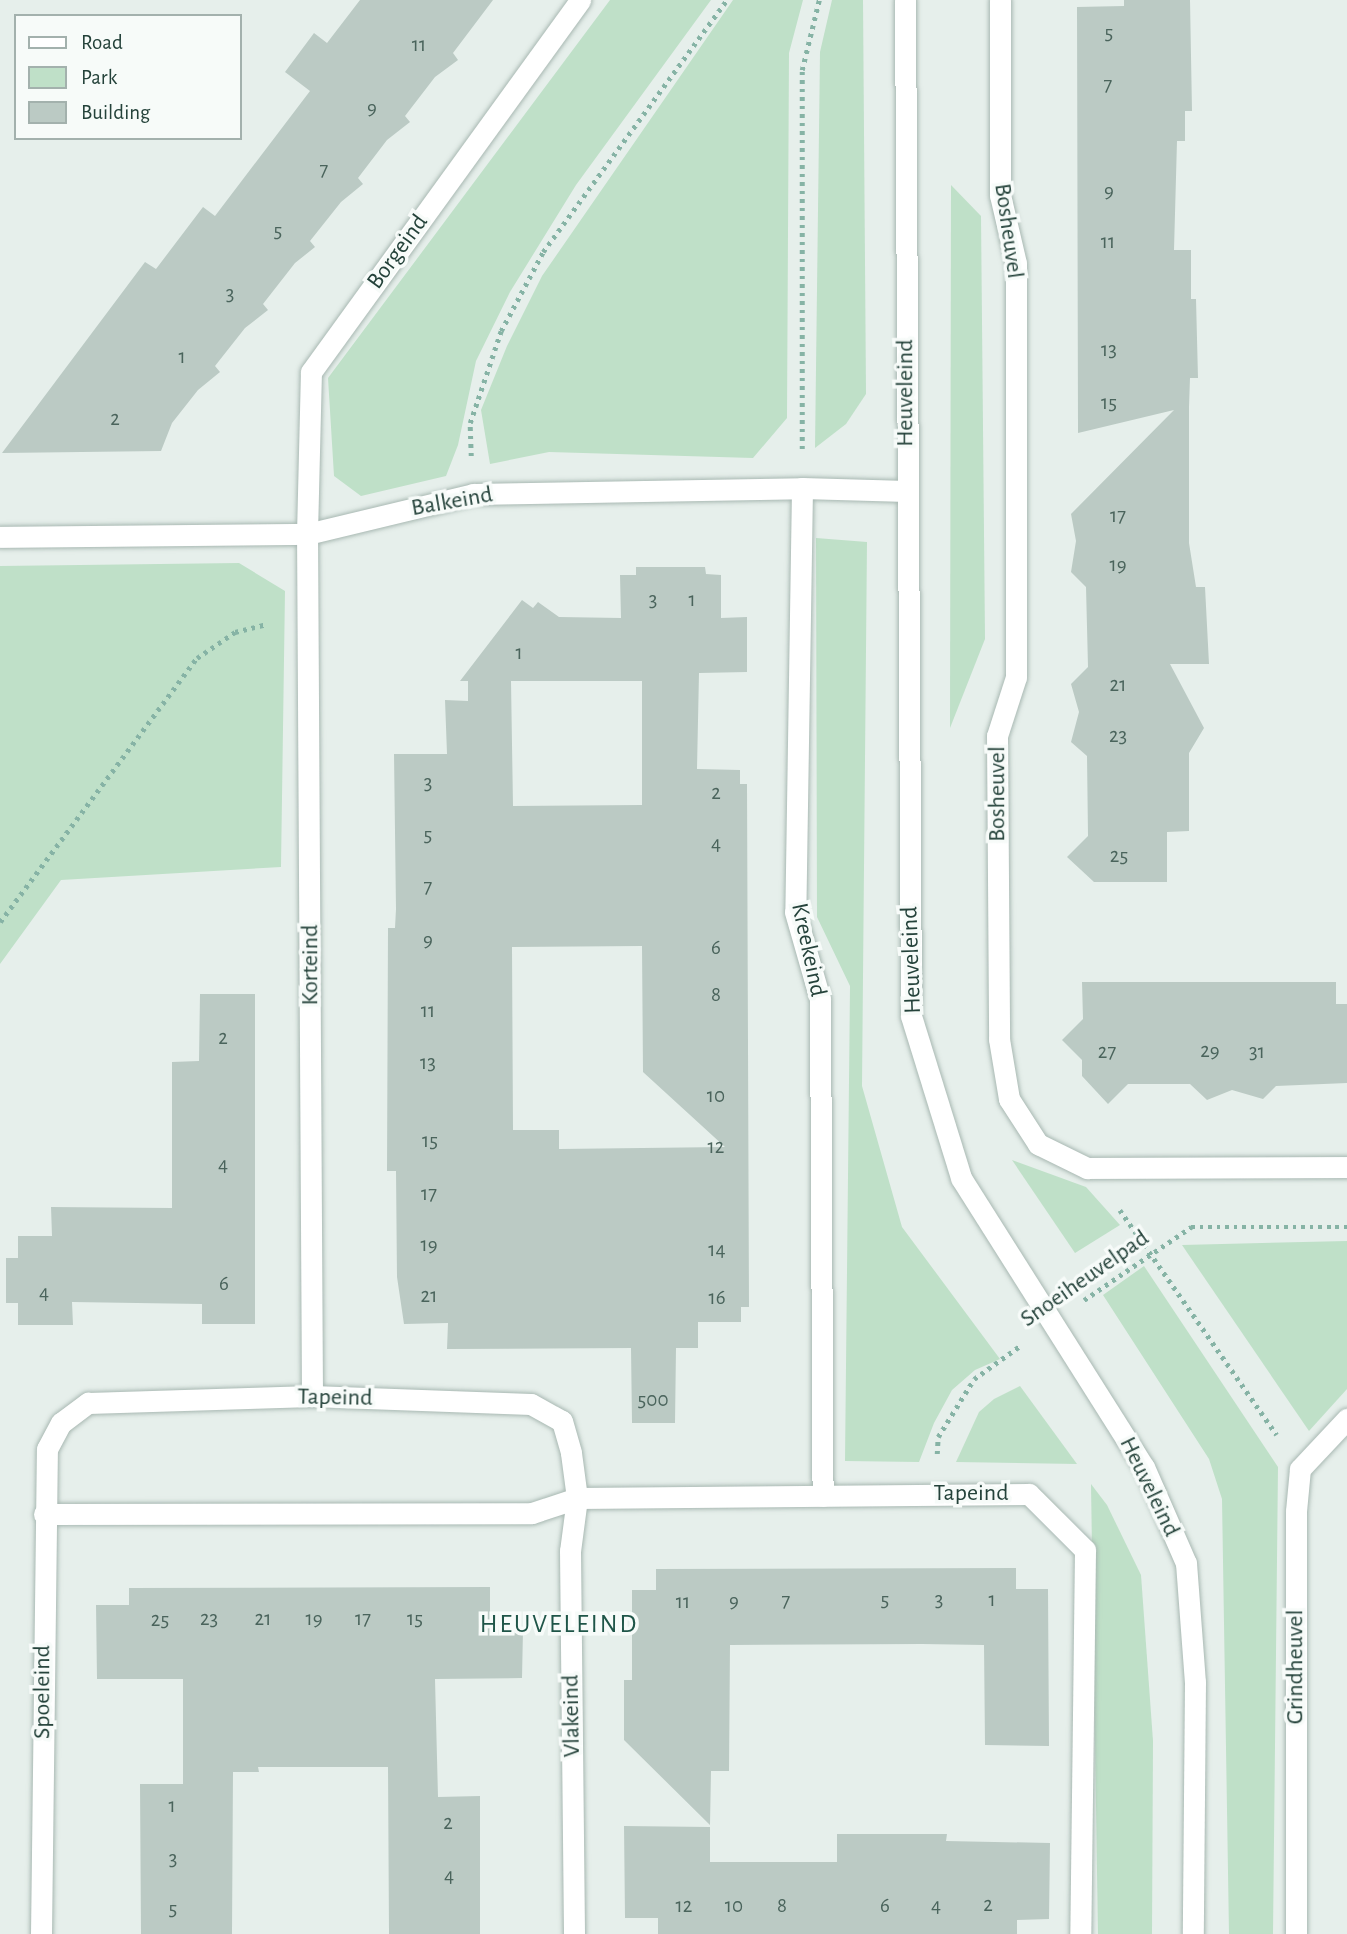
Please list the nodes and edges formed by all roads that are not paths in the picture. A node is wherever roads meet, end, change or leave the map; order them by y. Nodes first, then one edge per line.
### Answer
1 (580, 0) edge
2 (905, 0) edge
3 (1000, 0) edge
4 (802, 488) junction
5 (907, 491) junction
6 (307, 534) junction
7 (0, 537) edge
8 (1347, 1167) edge
9 (312, 1396) junction
10 (1347, 1419) edge
11 (47, 1449) joint
12 (823, 1496) junction
13 (577, 1498) junction
14 (44, 1514) junction
15 (41, 1934) edge
16 (574, 1934) edge
17 (1080, 1934) edge
18 (1193, 1934) edge
19 (1296, 1934) edge

1 - 6 street, Borgeind
2 - 5 street, Heuveleind
3 - 8 street, Bosheuvel
4 - 5 street, Balkeind
4 - 6 street, Balkeind
4 - 12 street, Kreekeind
5 - 18 street, Heuveleind
6 - 7 street, Balkeind
6 - 9 street, Korteind
9 - 11 street, Tapeind
9 - 13 street, Tapeind
10 - 19 street, Grindheuvel
11 - 14 street, Spoeleind
12 - 13 street, Tapeind
12 - 17 street, Tapeind
13 - 14 street, Tapeind
13 - 16 street, Vlakeind
14 - 15 street, Spoeleind

